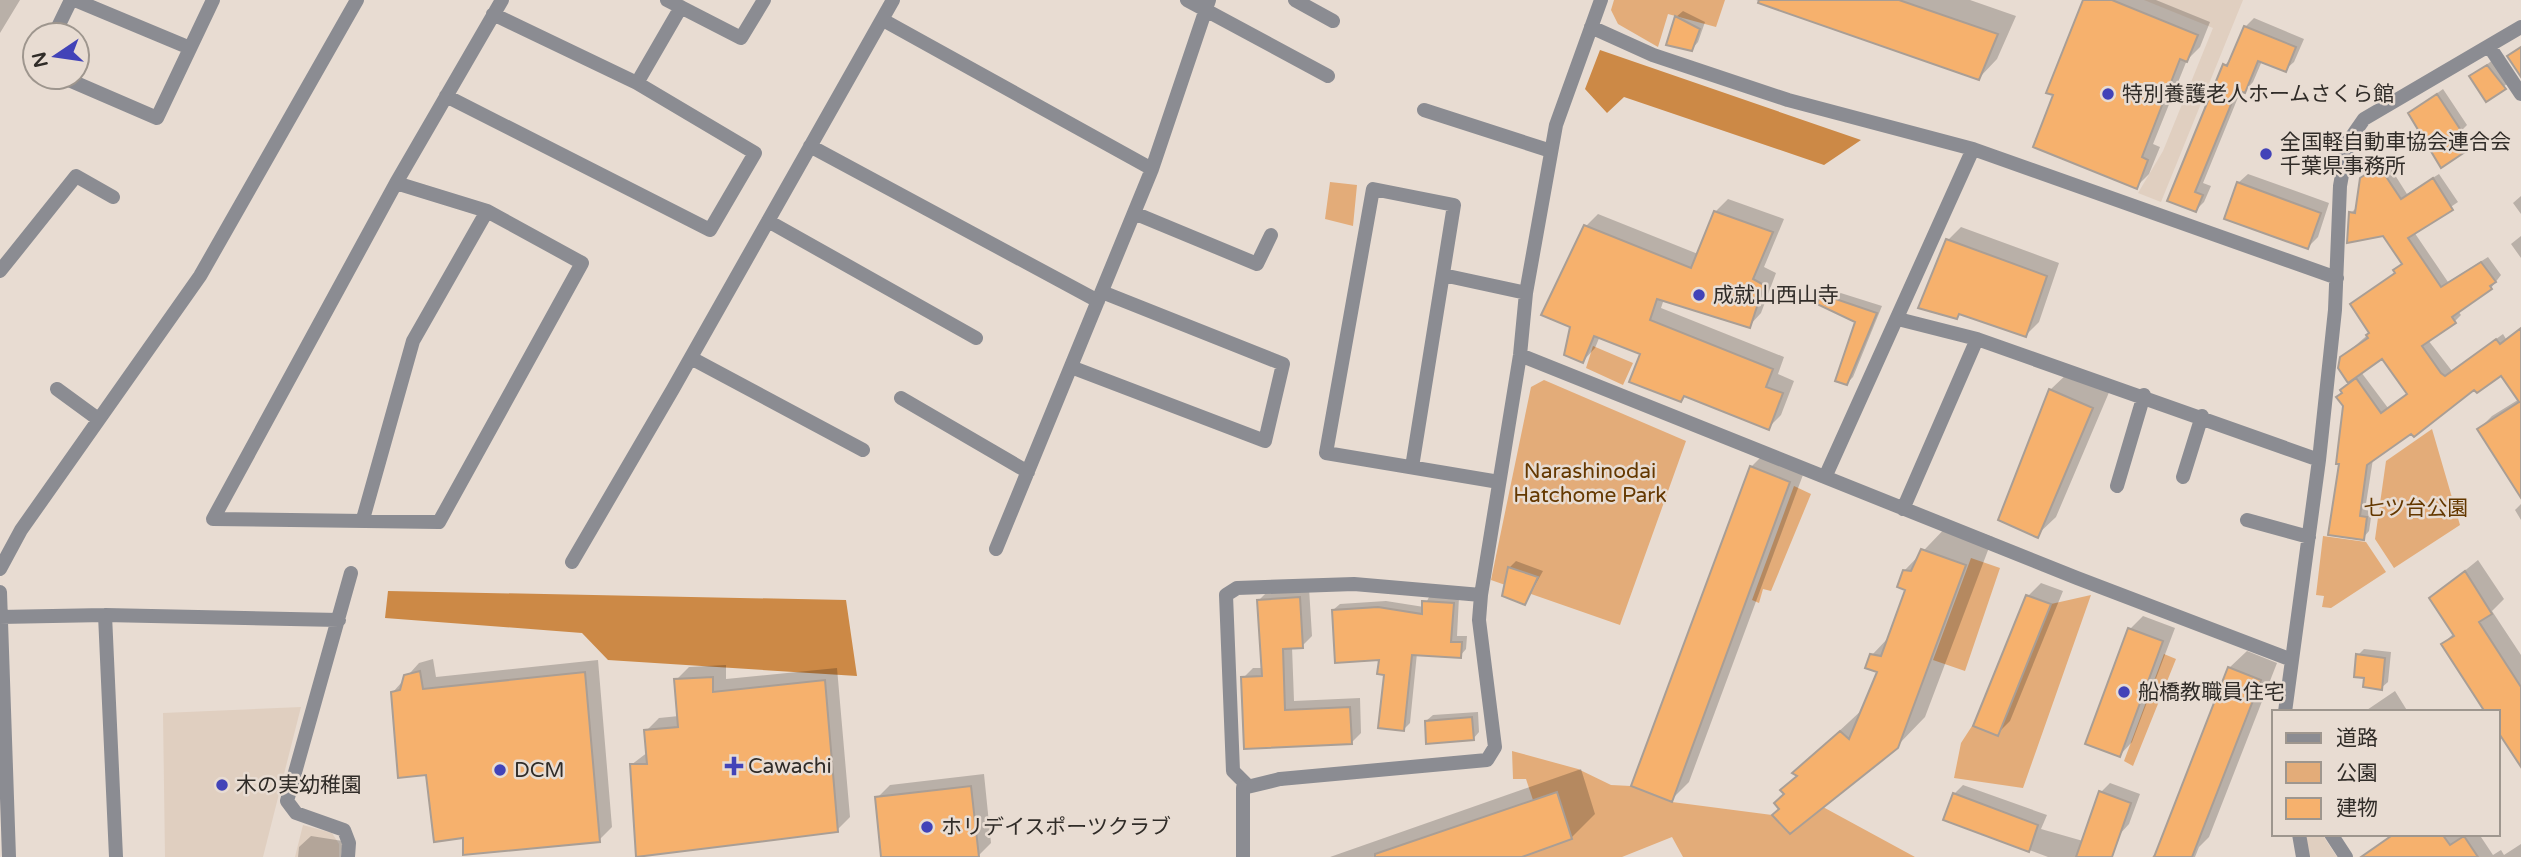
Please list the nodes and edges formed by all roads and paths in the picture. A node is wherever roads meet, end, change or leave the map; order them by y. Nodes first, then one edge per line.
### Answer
1 (73, 0) edge
2 (213, 0) edge
3 (358, 0) edge
4 (502, 0) edge
5 (667, 0) edge
6 (764, 0) edge
7 (893, 0) edge
8 (1186, 0) edge
9 (1295, 0) edge
10 (1601, 0) edge
11 (1207, 5) edge
12 (681, 8) junction
13 (493, 14) junction
14 (883, 20) junction
15 (62, 21) edge
16 (1333, 21) dead end
17 (1591, 27) junction
18 (2521, 27) edge
19 (2489, 46) junction
20 (190, 48) junction
21 (1328, 76) dead end
22 (637, 83) junction
23 (91, 90) edge
24 (2521, 94) edge
25 (446, 96) junction
26 (1424, 110) dead end
27 (810, 146) junction
28 (1973, 149) junction
29 (1551, 151) junction
30 (1152, 169) junction
31 (396, 183) junction
32 (113, 197) dead end
33 (487, 211) junction
34 (1134, 213) junction
35 (768, 221) junction
36 (1271, 235) dead end
37 (0, 271) edge
38 (1443, 275) junction
39 (2337, 278) junction
40 (1526, 293) junction
41 (1100, 297) junction
42 (1898, 319) junction
43 (976, 338) dead end
44 (1977, 339) junction
45 (1520, 355) junction
46 (691, 358) junction
47 (1071, 368) junction
48 (57, 389) dead end
49 (2144, 396) junction
50 (901, 398) dead end
51 (2202, 416) junction
52 (98, 419) junction
53 (863, 450) dead end
54 (2319, 460) junction
55 (1412, 467) junction
56 (1028, 471) junction
57 (1826, 475) junction
58 (2183, 478) dead end
59 (1499, 482) junction
60 (2117, 486) dead end
61 (1903, 509) junction
62 (363, 519) junction
63 (2247, 520) dead end
64 (2309, 537) junction
65 (996, 549) dead end
66 (572, 562) dead end
67 (0, 569) edge
68 (351, 573) dead end
69 (0, 592) edge
70 (1481, 594) junction
71 (105, 615) junction
72 (0, 617) edge
73 (339, 620) junction
74 (2292, 660) junction
75 (2285, 710) edge
76 (1248, 786) junction
77 (2299, 836) edge
78 (2332, 836) edge
79 (9, 857) edge
80 (116, 857) edge
81 (348, 857) edge
82 (1243, 857) edge
83 (2303, 857) edge
84 (2346, 857) edge

1 - 15 street
1 - 20 street
2 - 20 street
3 - 52 street
4 - 13 street
5 - 12 street
6 - 12 street
7 - 14 street
8 - 11 street
9 - 16 street
10 - 17 street
11 - 21 street
11 - 30 street
12 - 22 street
13 - 22 street
13 - 25 street
14 - 27 street
14 - 30 street
17 - 28 street
17 - 29 street
18 - 19 street
19 - 24 street
19 - 39 street
20 - 23 street
22 - 25 street
25 - 31 street
26 - 29 street
27 - 35 street
27 - 41 street
28 - 39 street
28 - 42 street
29 - 40 street
30 - 34 street
31 - 33 street
31 - 62 street
32 - 37 street
33 - 62 street
33 - 62 street
34 - 36 street
34 - 41 street
35 - 43 street
35 - 46 street
38 - 40 street
38 - 55 street
38 - 55 street
39 - 54 street
40 - 45 street
41 - 47 street
41 - 47 street
42 - 44 street
42 - 57 street
44 - 49 street
44 - 61 street
45 - 57 street
45 - 59 street
46 - 53 street
46 - 66 street
47 - 56 street
48 - 52 street
49 - 51 street
49 - 60 street
50 - 56 street
51 - 54 street
51 - 58 street
52 - 67 street
54 - 64 street
55 - 59 street
56 - 65 street
57 - 61 street
59 - 70 street
61 - 74 street
63 - 64 street
64 - 74 street
68 - 73 street
69 - 72 street
70 - 76 street
70 - 76 street
71 - 72 street
71 - 73 street
71 - 80 street
72 - 79 street
73 - 81 street
74 - 75 street
76 - 82 street
77 - 83 street
78 - 84 street

